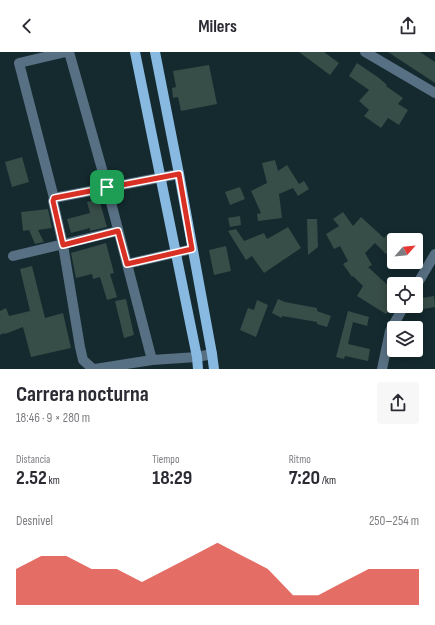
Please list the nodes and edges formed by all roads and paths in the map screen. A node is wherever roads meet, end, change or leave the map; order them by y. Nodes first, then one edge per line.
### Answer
1 (66, 52) edge
2 (69, 52) edge
3 (135, 52) edge
4 (155, 52) edge
5 (366, 52) edge
6 (435, 93) edge
7 (179, 174) junction
8 (160, 177) junction
9 (107, 187) junction
10 (54, 198) junction
11 (118, 231) junction
12 (63, 245) junction
13 (192, 249) junction
14 (176, 253) junction
15 (435, 254) edge
16 (13, 256) dead end
17 (127, 264) junction
18 (421, 277) edge
19 (400, 313) edge
20 (212, 354) junction
21 (197, 357) junction
22 (152, 360) junction
23 (94, 369) edge
24 (198, 369) edge
25 (214, 369) edge
26 (382, 369) edge

1 - 10 street
2 - 9 street
3 - 8 main road
4 - 7 main road
5 - 6 street
7 - 8 street
7 - 13 main road
8 - 9 street
8 - 14 main road
9 - 10 street
9 - 11 street
10 - 12 street
11 - 12 street
11 - 17 street
12 - 16 street
12 - 23 street
13 - 14 street
13 - 20 main road
14 - 17 street
14 - 21 main road
15 - 18 street
17 - 22 street
19 - 26 street
20 - 21 street
20 - 25 main road
21 - 22 street
21 - 24 main road
22 - 23 street

